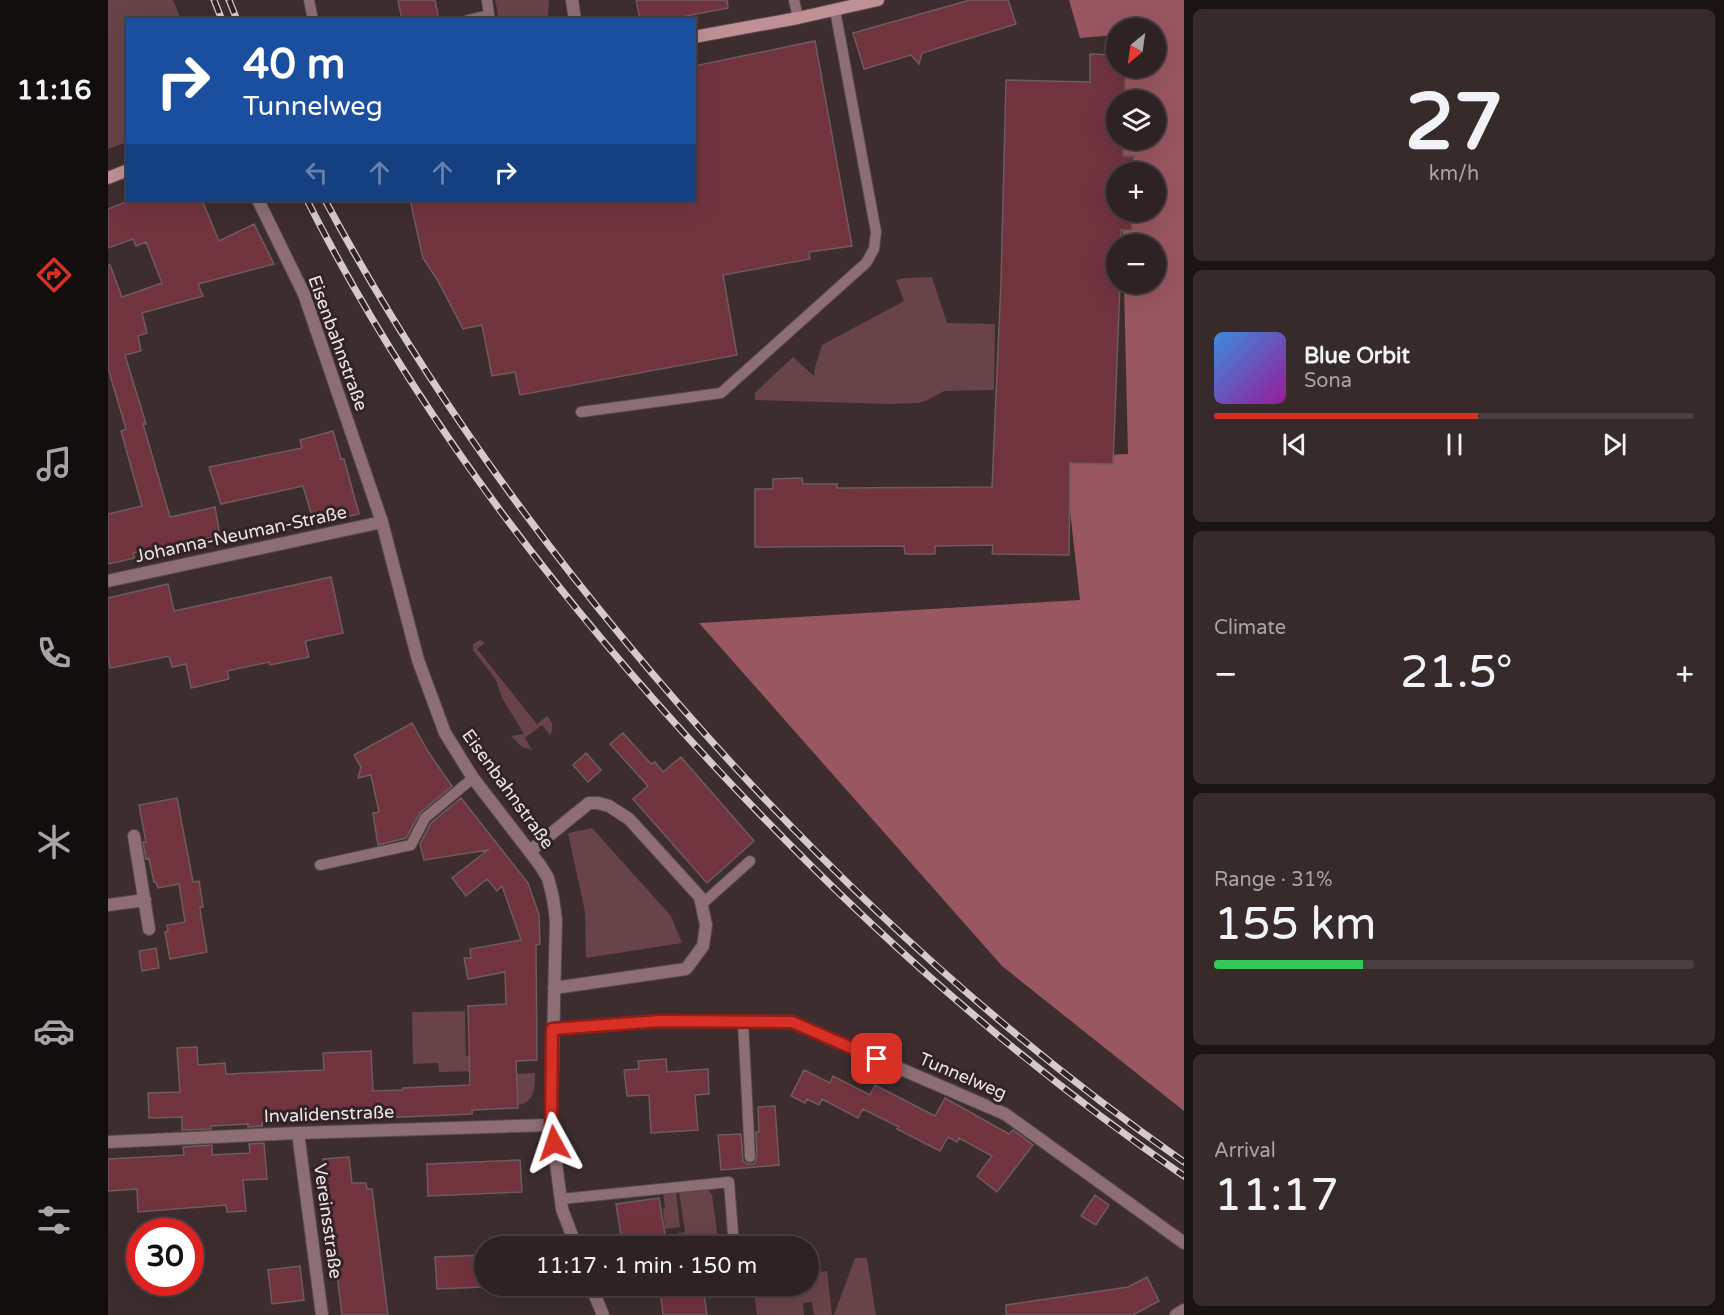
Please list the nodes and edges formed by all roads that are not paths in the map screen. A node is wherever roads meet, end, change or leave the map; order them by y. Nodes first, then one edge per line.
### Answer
1 (309, 0) edge
2 (487, 0) edge
3 (572, 0) edge
4 (794, 0) edge
5 (878, 0) edge
6 (835, 10) junction
7 (313, 18) edge
8 (476, 18) edge
9 (575, 18) edge
10 (798, 18) junction
11 (696, 37) edge
12 (126, 171) edge
13 (108, 178) edge
14 (258, 201) edge
15 (581, 412) dead end
16 (382, 522) junction
17 (108, 581) edge
18 (473, 778) junction
19 (134, 836) dead end
20 (530, 851) junction
21 (750, 861) dead end
22 (320, 865) dead end
23 (140, 901) junction
24 (702, 904) junction
25 (108, 905) edge
26 (149, 929) dead end
27 (554, 988) junction
28 (743, 1022) junction
29 (552, 1029) junction
30 (551, 1125) junction
31 (298, 1133) junction
32 (108, 1142) edge
33 (750, 1157) dead end
34 (561, 1199) junction
35 (572, 1236) edge
36 (733, 1236) edge
37 (1184, 1243) edge
38 (595, 1296) edge
39 (1184, 1310) edge
40 (322, 1315) edge
41 (603, 1315) edge
42 (1176, 1315) edge

1 - 7 lane
2 - 8 lane
3 - 9 street
4 - 10 lane
5 - 6 main road
6 - 10 main road
6 - 15 lane
10 - 11 main road
12 - 13 main road
14 - 16 street, Eisenbahnstraße
16 - 17 street, Johanna-Neuman-Straße
16 - 18 street, Eisenbahnstraße
18 - 20 street, Eisenbahnstraße
18 - 22 lane
19 - 23 street
20 - 24 street
20 - 27 street, Eisenbahnstraße
21 - 24 lane
23 - 25 street
23 - 26 street
24 - 27 street
27 - 29 street, Eisenbahnstraße
28 - 29 street, Tunnelweg
28 - 33 lane
28 - 37 street, Tunnelweg
29 - 30 street, Eisenbahnstraße
30 - 31 street, Invalidenstraße
30 - 34 street, Eisenbahnstraße
31 - 32 street, Invalidenstraße
31 - 40 street, Vereinsstraße
34 - 35 street, Eisenbahnstraße
34 - 36 lane
38 - 41 street
39 - 42 street

